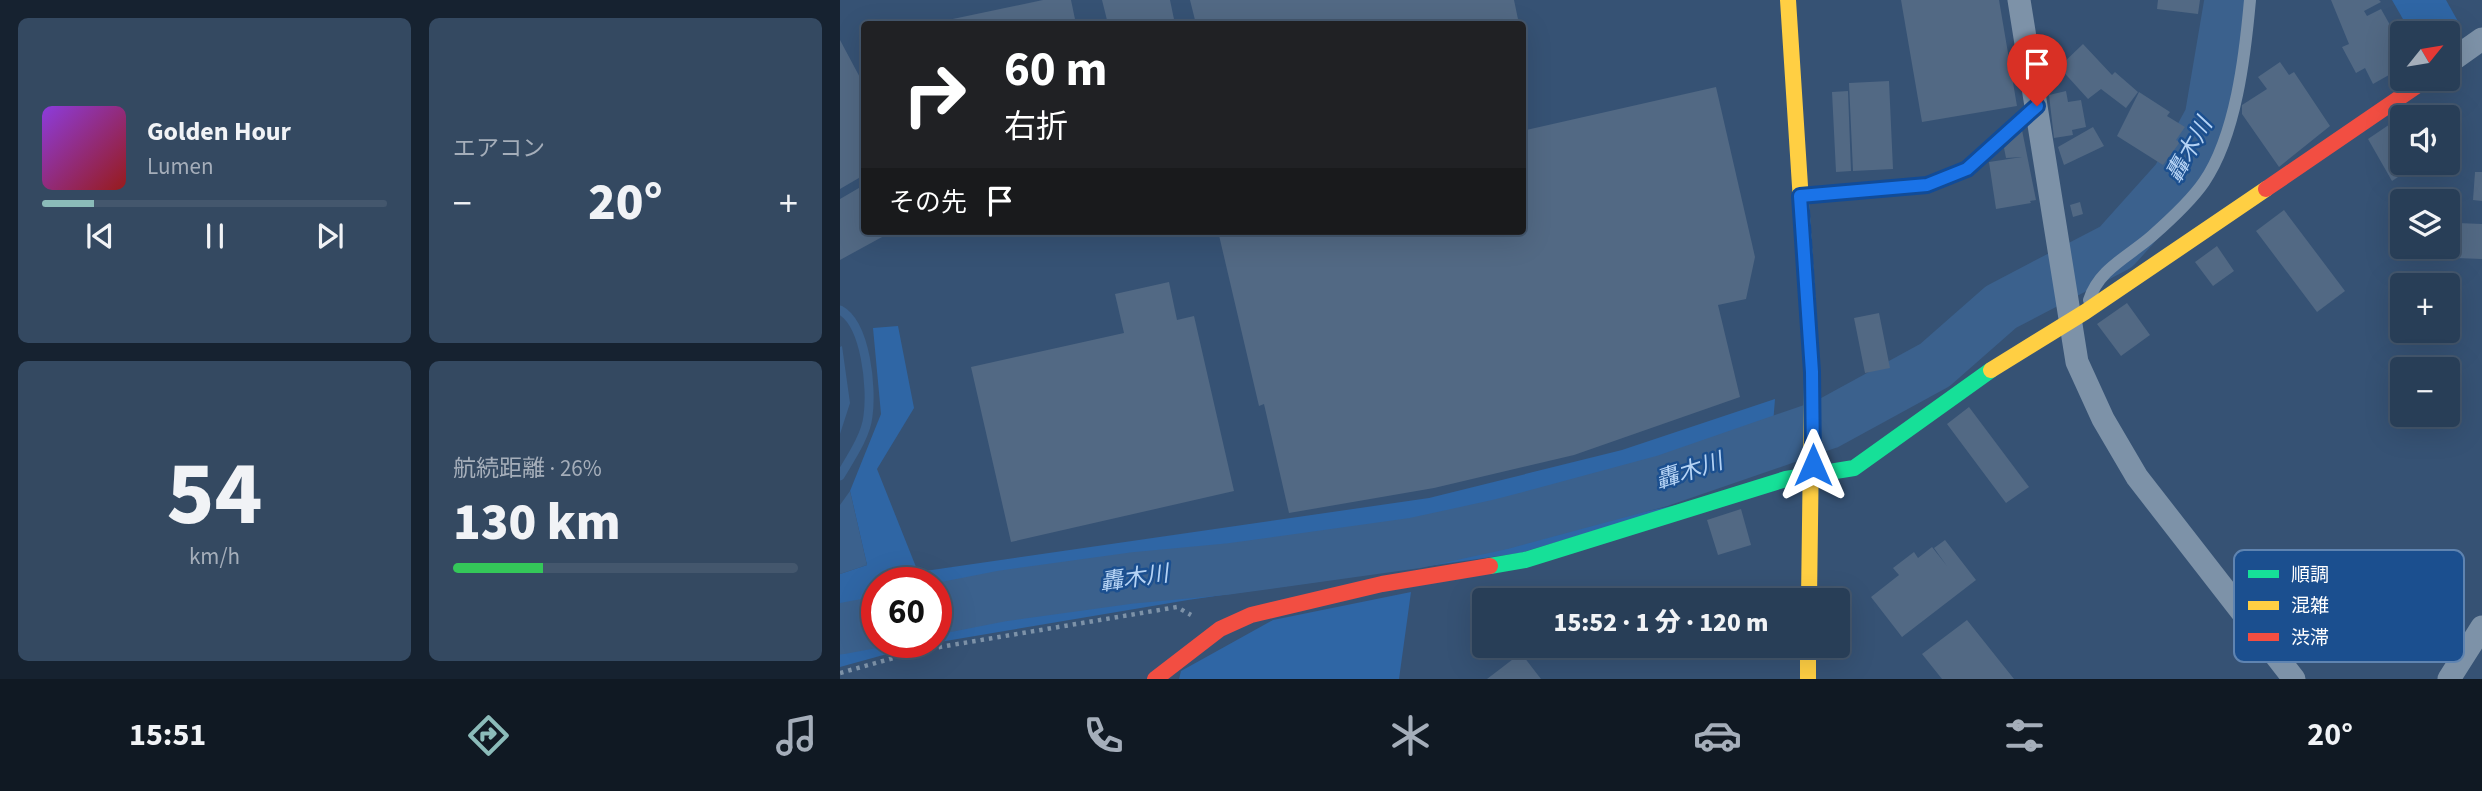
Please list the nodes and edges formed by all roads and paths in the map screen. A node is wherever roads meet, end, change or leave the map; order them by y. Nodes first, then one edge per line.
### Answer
1 (1788, 0) edge
2 (2019, 0) edge
3 (2250, 0) edge
4 (2482, 39) edge
5 (2460, 55) edge
6 (2409, 91) edge
7 (2037, 106) junction
8 (1800, 196) junction
9 (2078, 317) junction
10 (1812, 471) junction
11 (1809, 588) edge
12 (2234, 602) edge
13 (2482, 627) edge
14 (1220, 629) junction
15 (2464, 655) edge
16 (1808, 658) edge
17 (2281, 662) edge
18 (2460, 662) edge
19 (840, 673) edge
20 (1155, 679) edge
21 (1808, 679) edge
22 (2294, 679) edge
23 (2449, 679) edge

1 - 8 street
2 - 7 street
3 - 9 lane
4 - 5 street
6 - 9 street
7 - 8 lane
7 - 9 street
8 - 10 street
9 - 10 street
9 - 12 street
10 - 11 street
10 - 14 street
13 - 15 street
14 - 19 path
14 - 20 street
16 - 21 street
17 - 22 street
18 - 23 street

